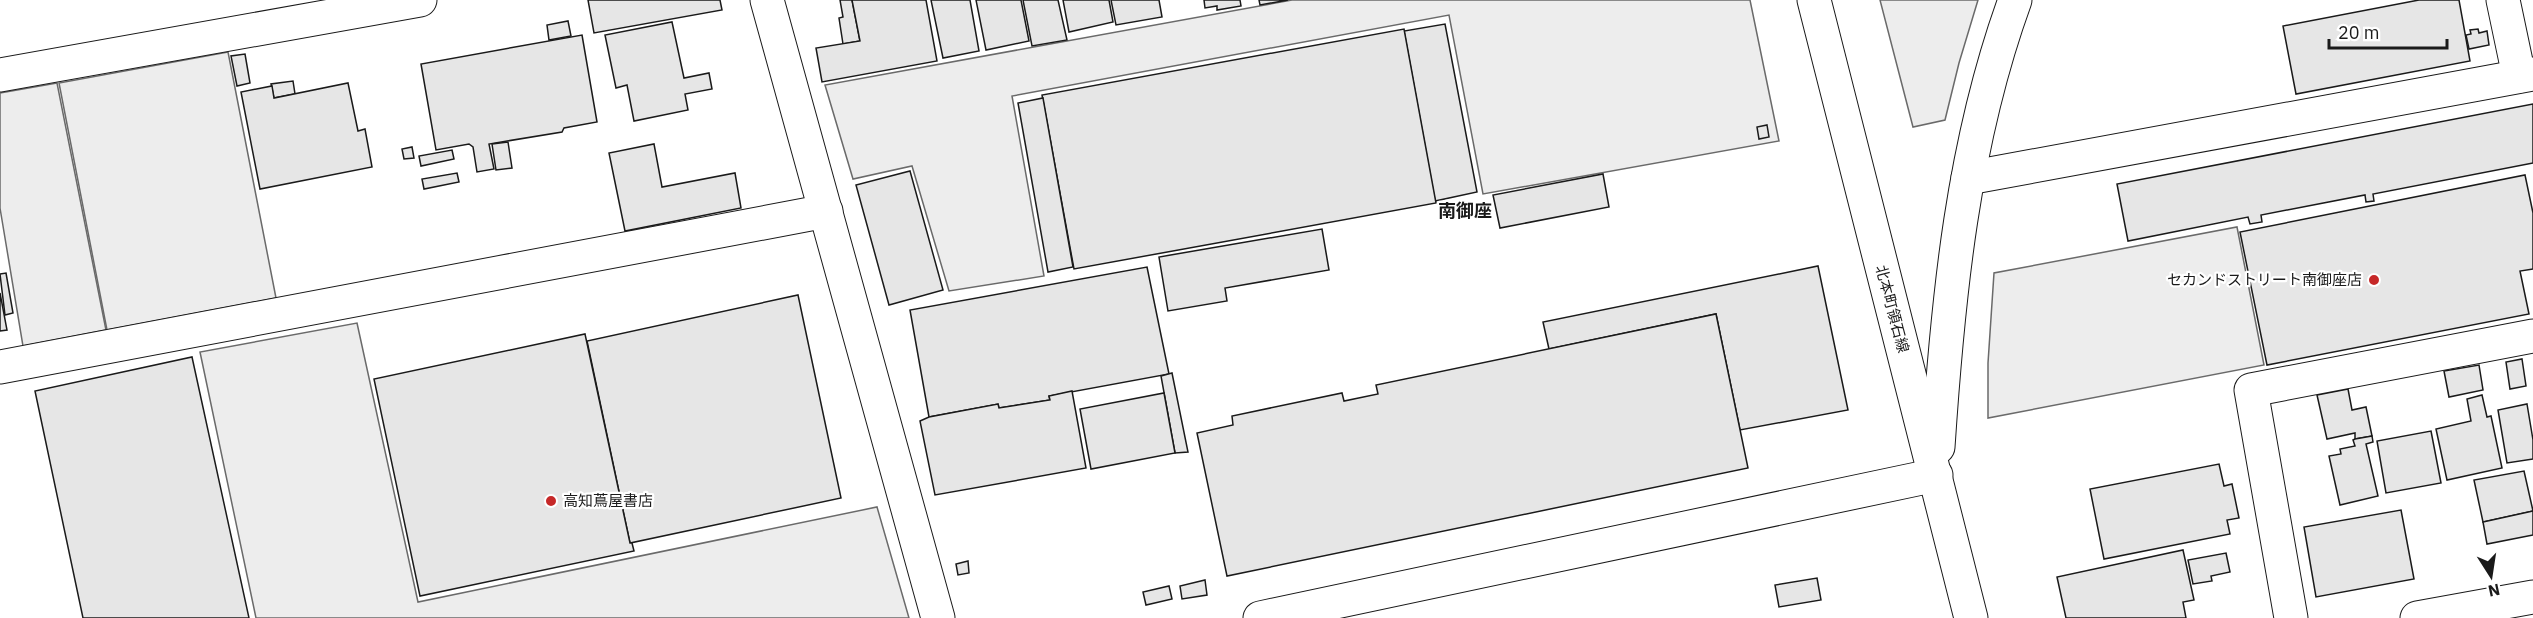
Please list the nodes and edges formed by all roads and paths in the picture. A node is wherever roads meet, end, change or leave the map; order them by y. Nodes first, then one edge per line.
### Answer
1 (420, 0) edge
2 (767, 0) edge
3 (1814, 0) edge
4 (2015, 0) edge
5 (2504, 0) edge
6 (0, 75) edge
7 (2526, 75) edge
8 (1968, 177) junction
9 (826, 211) junction
10 (2533, 336) edge
11 (0, 367) edge
12 (1935, 475) junction
13 (2523, 605) edge
14 (938, 618) edge
15 (1260, 618) edge
16 (1971, 618) edge
17 (2291, 618) edge
18 (2417, 618) edge

1 - 6 street
2 - 9 street
3 - 12 street, 北本町領石線
4 - 8 street
5 - 7 street
7 - 8 street
8 - 12 street
9 - 11 street
9 - 14 street
10 - 17 street
12 - 15 street
12 - 16 street, 北本町領石線
13 - 18 street

